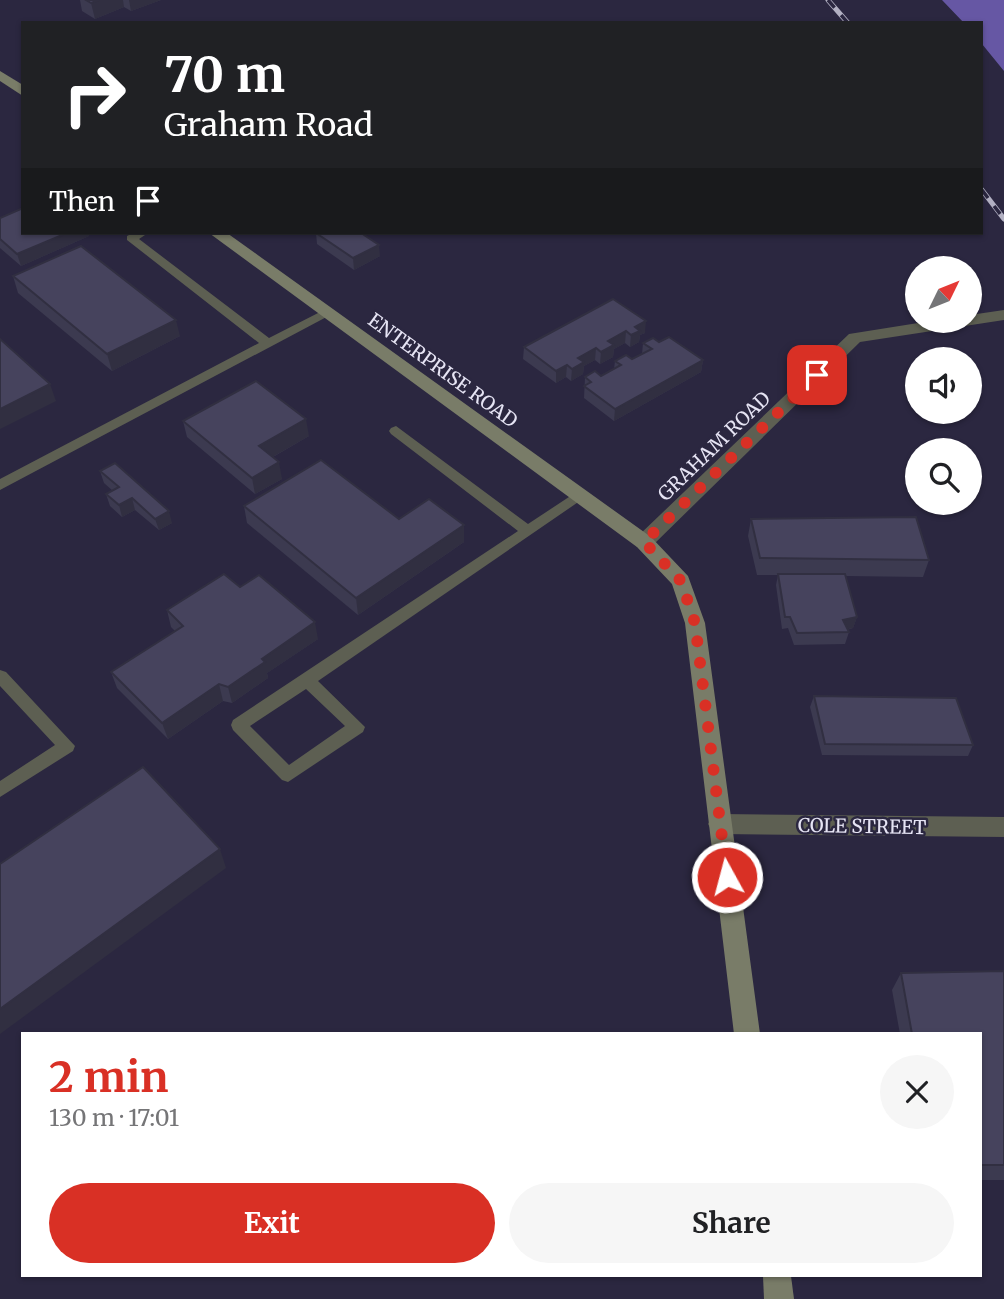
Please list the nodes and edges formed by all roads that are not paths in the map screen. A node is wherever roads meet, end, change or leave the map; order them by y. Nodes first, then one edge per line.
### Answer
1 (0, 75) edge
2 (21, 91) edge
3 (138, 235) edge
4 (220, 235) edge
5 (328, 313) junction
6 (1004, 315) edge
7 (268, 344) junction
8 (396, 431) dead end
9 (0, 485) edge
10 (580, 496) junction
11 (528, 531) junction
12 (644, 542) junction
13 (0, 676) edge
14 (307, 680) junction
15 (0, 790) edge
16 (720, 824) junction
17 (1004, 827) edge
18 (747, 1032) edge
19 (777, 1277) edge
20 (779, 1299) edge

1 - 2 street
3 - 7 lane
4 - 5 street, ENTERPRISE ROAD
5 - 7 lane
5 - 10 street, ENTERPRISE ROAD
6 - 12 street, GRAHAM ROAD
7 - 9 lane
8 - 11 lane
10 - 11 lane
10 - 12 street, ENTERPRISE ROAD
11 - 14 lane
12 - 16 street, ENTERPRISE ROAD
13 - 15 lane
14 - 14 lane
16 - 17 street, COLE STREET
16 - 18 street, ENTERPRISE ROAD
19 - 20 street

